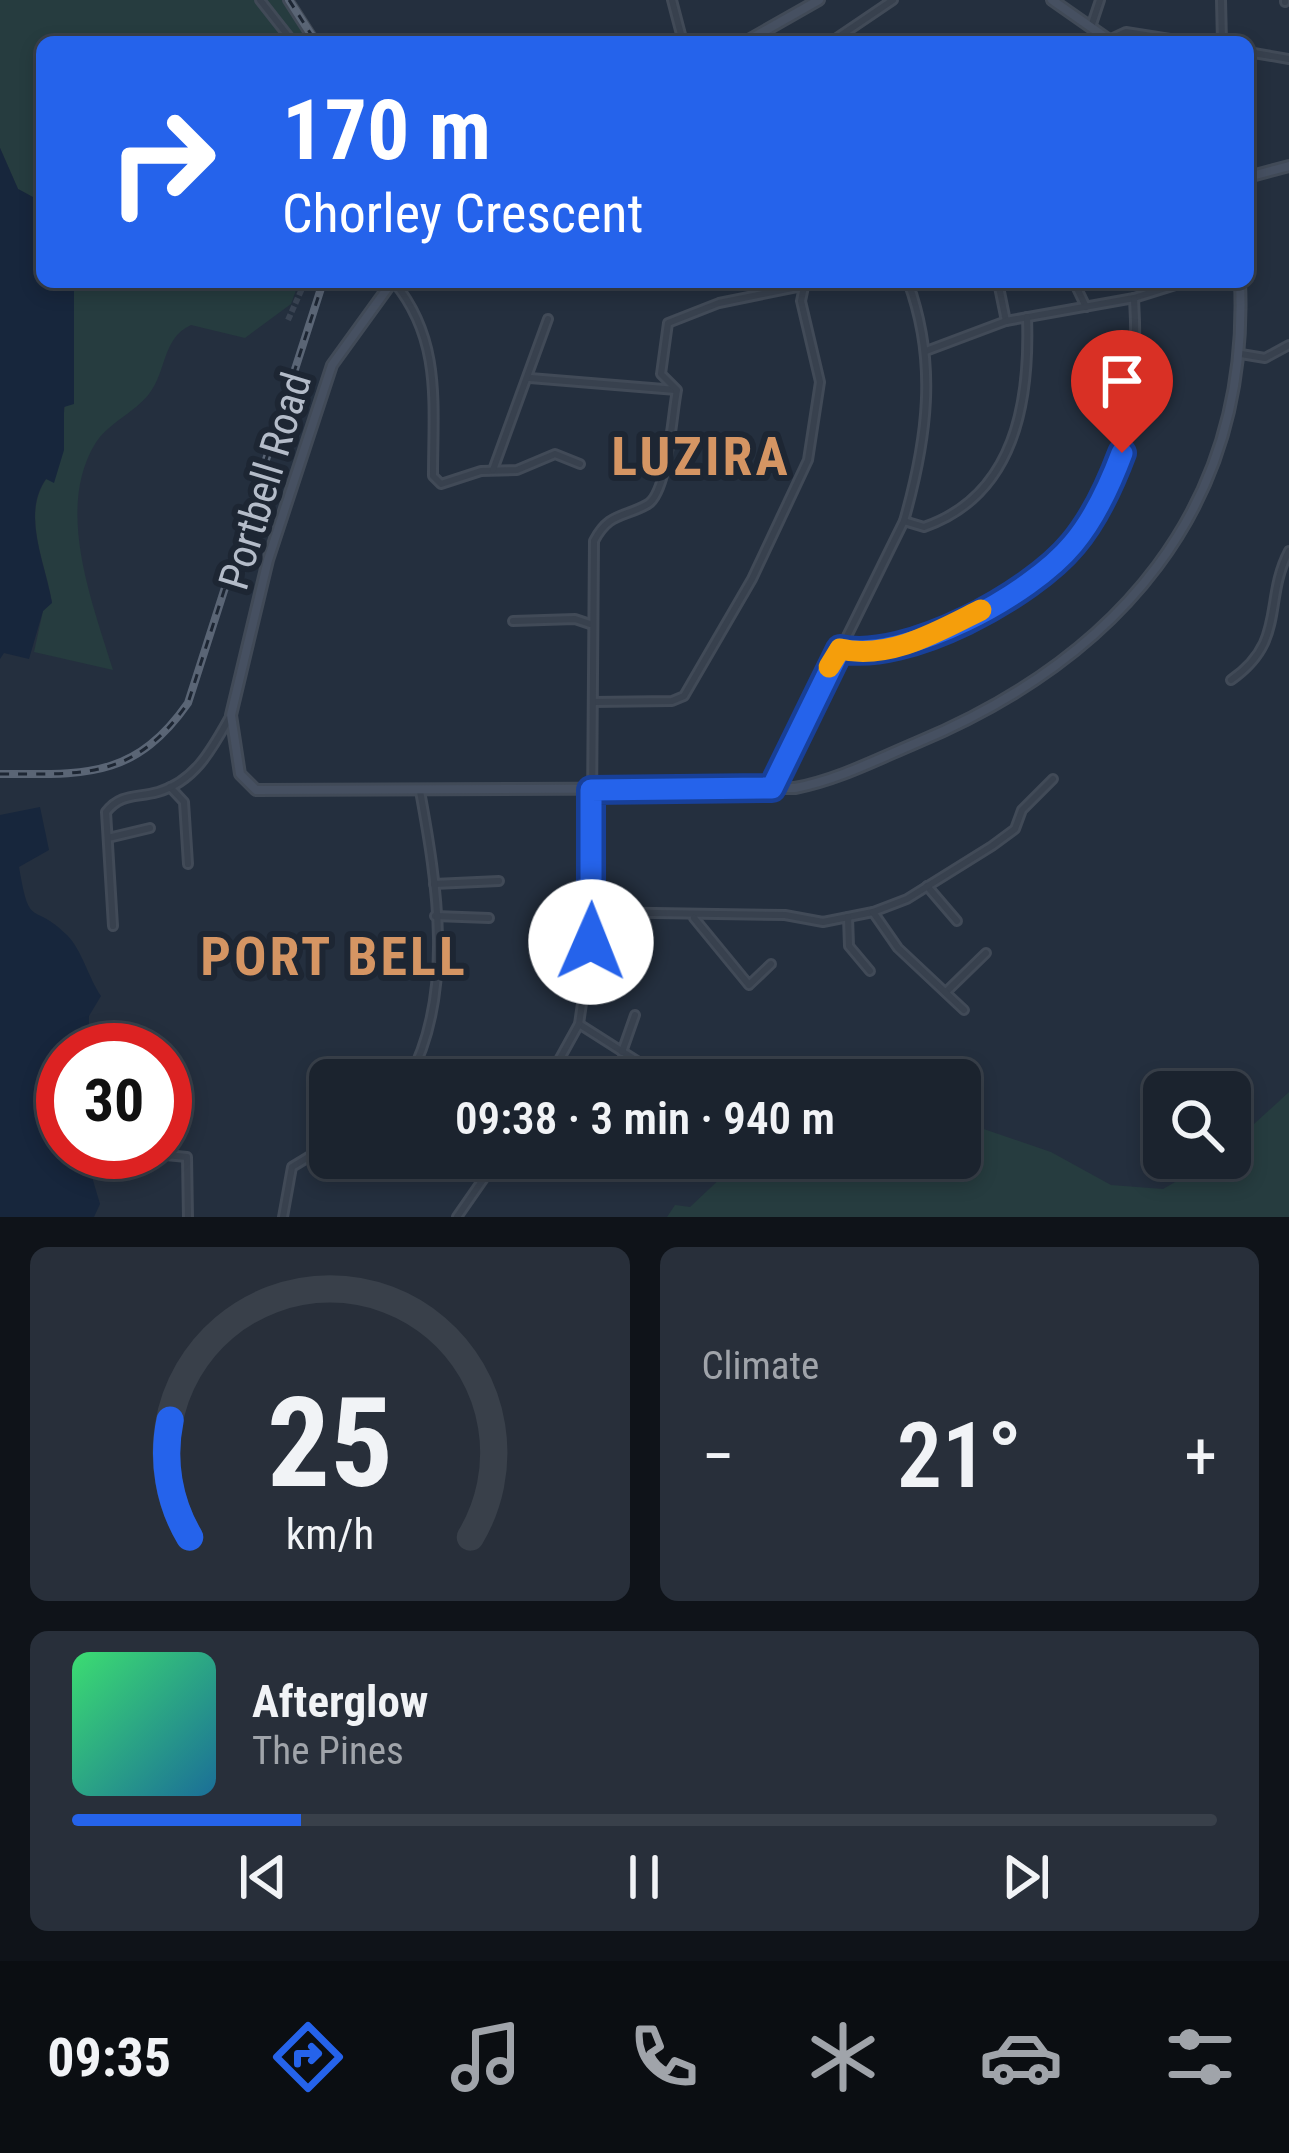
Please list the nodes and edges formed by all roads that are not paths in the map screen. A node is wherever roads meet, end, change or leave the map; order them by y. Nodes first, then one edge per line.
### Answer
1 (260, 0) edge
2 (288, 0) edge
3 (672, 0) edge
4 (819, 0) edge
5 (893, 0) edge
6 (1052, 0) edge
7 (1100, 0) edge
8 (1221, 0) edge
9 (1091, 26) junction
10 (288, 36) edge
11 (311, 36) edge
12 (681, 36) edge
13 (756, 36) edge
14 (840, 36) edge
15 (1104, 36) edge
16 (1119, 36) edge
17 (1151, 36) edge
18 (1222, 36) edge
19 (1254, 53) edge
20 (1289, 59) edge
21 (1289, 166) edge
22 (1254, 175) edge
23 (389, 288) edge
24 (398, 288) edge
25 (785, 288) edge
26 (804, 288) edge
27 (910, 288) edge
28 (999, 288) edge
29 (1077, 288) edge
30 (1166, 288) edge
31 (1240, 288) edge
32 (1134, 298) junction
33 (1085, 307) junction
34 (1027, 317) junction
35 (548, 319) dead end
36 (1006, 321) junction
37 (1289, 344) edge
38 (926, 351) junction
39 (1241, 355) junction
40 (530, 378) junction
41 (677, 390) junction
42 (580, 464) dead end
43 (493, 470) junction
44 (904, 521) junction
45 (1289, 550) edge
46 (513, 621) dead end
47 (590, 624) junction
48 (840, 649) junction
49 (1231, 680) dead end
50 (593, 702) junction
51 (962, 704) dead end
52 (231, 716) junction
53 (971, 719) junction
54 (1053, 779) dead end
55 (170, 788) junction
56 (772, 788) junction
57 (591, 790) junction
58 (420, 791) junction
59 (150, 828) dead end
60 (108, 838) junction
61 (188, 864) dead end
62 (500, 881) dead end
63 (434, 884) junction
64 (926, 886) junction
65 (592, 912) junction
66 (873, 913) junction
67 (435, 916) junction
68 (848, 917) junction
69 (489, 918) dead end
70 (694, 918) junction
71 (957, 920) dead end
72 (113, 926) dead end
73 (986, 953) dead end
74 (771, 964) dead end
75 (870, 971) dead end
76 (947, 991) junction
77 (964, 1010) dead end
78 (634, 1016) dead end
79 (579, 1024) junction
80 (621, 1053) junction
81 (419, 1059) edge
82 (560, 1059) edge
83 (631, 1059) edge
84 (309, 1157) edge
85 (187, 1179) edge
86 (484, 1179) edge
87 (188, 1217) edge
88 (283, 1217) edge
89 (458, 1217) edge

1 - 10 street
2 - 11 street
3 - 12 street
4 - 13 main road
5 - 14 street
6 - 9 main road
7 - 9 street
8 - 18 street
9 - 15 main road
16 - 17 street
19 - 20 street
21 - 22 main road
23 - 52 main road, Portbell Road
24 - 43 street
25 - 41 street
26 - 50 street
27 - 38 street
28 - 36 street
29 - 33 street
30 - 32 street
31 - 39 main road
32 - 33 street
32 - 48 street
33 - 34 street
34 - 36 street
34 - 44 street
35 - 40 street
36 - 38 street
37 - 39 street
38 - 44 street
39 - 53 main road
40 - 41 street
40 - 43 street
41 - 47 street
42 - 43 street
44 - 48 street
45 - 49 street
46 - 47 street
47 - 50 street
48 - 56 street
50 - 57 street
51 - 53 street
52 - 55 street
52 - 58 main road
53 - 56 main road
54 - 64 street
55 - 60 street
55 - 61 street
56 - 57 main road
57 - 58 main road
57 - 65 street
58 - 63 street
59 - 60 street
60 - 72 street
62 - 63 street
63 - 67 street
64 - 66 street
64 - 71 street
65 - 70 street
65 - 79 street
66 - 68 street
66 - 76 street
67 - 69 street
67 - 81 street
68 - 70 street
68 - 75 street
70 - 74 street
73 - 76 street
76 - 77 street
78 - 80 street
79 - 80 street
79 - 82 street
80 - 83 street
84 - 88 street
85 - 87 street
86 - 89 street

